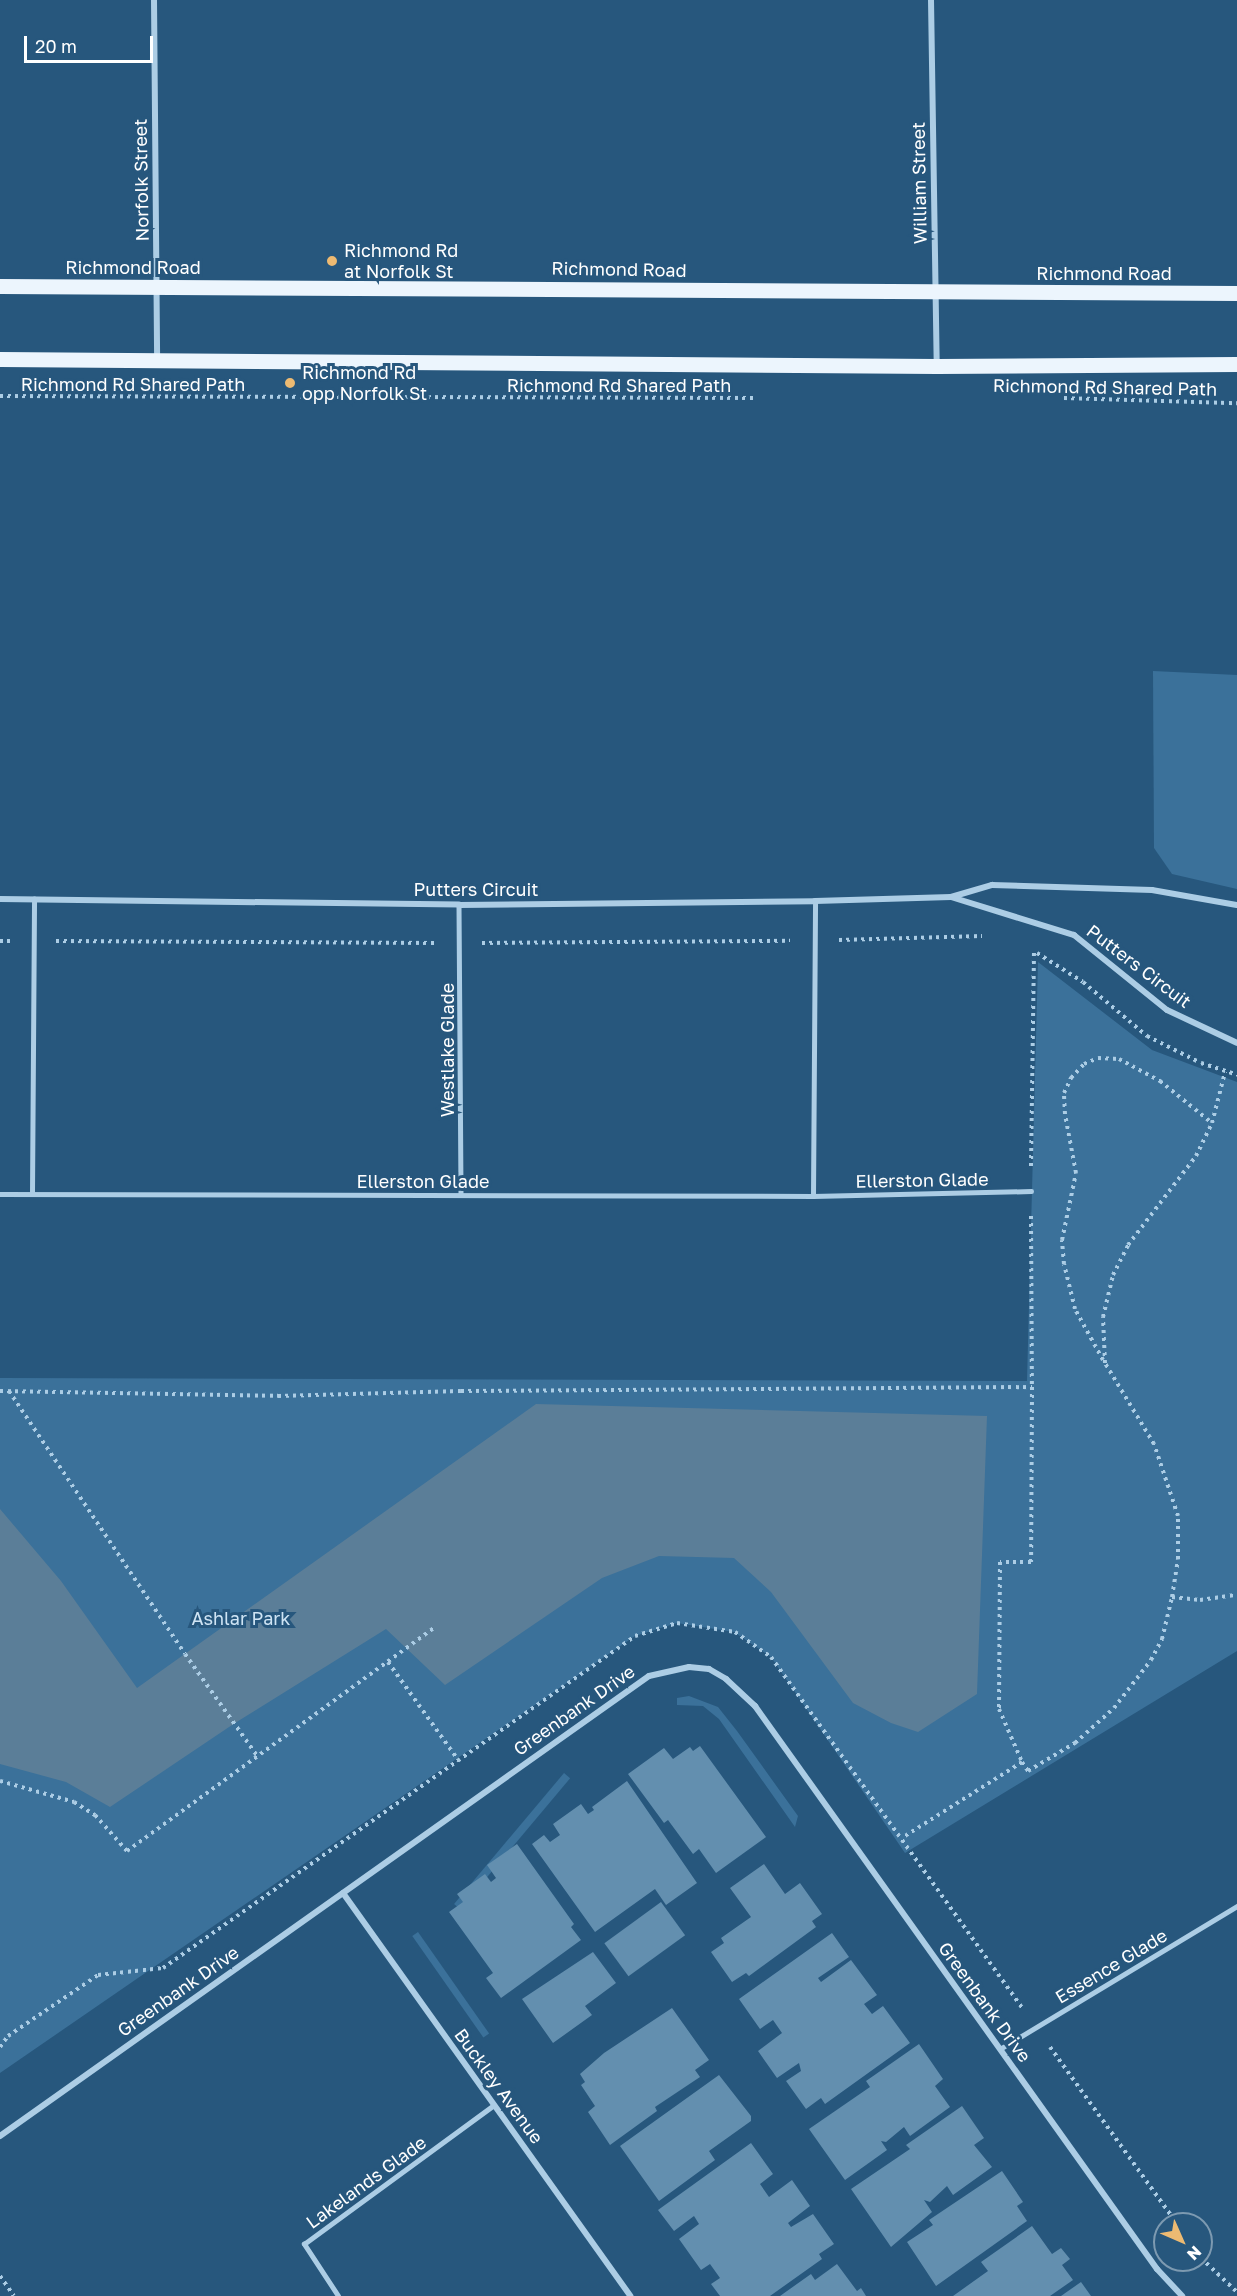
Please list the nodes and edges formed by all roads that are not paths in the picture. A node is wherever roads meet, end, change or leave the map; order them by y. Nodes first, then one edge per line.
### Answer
1 (154, 0) edge
2 (932, 0) edge
3 (0, 286) edge
4 (157, 287) junction
5 (936, 293) junction
6 (1237, 293) edge
7 (0, 359) edge
8 (157, 359) junction
9 (1237, 364) edge
10 (937, 366) junction
11 (951, 897) junction
12 (0, 899) edge
13 (34, 900) junction
14 (815, 901) junction
15 (459, 904) junction
16 (1237, 905) edge
17 (1237, 1043) edge
18 (1031, 1191) dead end
19 (32, 1193) junction
20 (0, 1194) edge
21 (461, 1195) junction
22 (813, 1196) junction
23 (343, 1893) junction
24 (1237, 1906) edge
25 (1000, 2049) junction
26 (494, 2105) junction
27 (0, 2136) edge
28 (338, 2296) edge
29 (630, 2296) edge
30 (1182, 2296) edge

1 - 4 street, Norfolk Street
2 - 5 street, William Street
3 - 4 main road, Richmond Road
4 - 5 main road, Richmond Road
4 - 8 street, Norfolk Street
5 - 6 main road, Richmond Road
5 - 10 street, William Street
7 - 8 main road
8 - 10 main road
9 - 10 main road
11 - 14 street, Putters Circuit
11 - 16 street, Putters Circuit
11 - 17 street, Putters Circuit
12 - 13 street, Putters Circuit
13 - 15 street, Putters Circuit
13 - 19 lane
14 - 15 street, Putters Circuit
14 - 22 lane
15 - 21 lane, Westlake Glade
18 - 22 lane, Ellerston Glade
19 - 20 lane, Ellerston Glade
19 - 21 lane, Ellerston Glade
21 - 22 lane, Ellerston Glade
23 - 25 street, Greenbank Drive
23 - 26 street, Buckley Avenue
23 - 27 street, Greenbank Drive
24 - 25 lane, Essence Glade
25 - 30 street, Greenbank Drive
26 - 28 lane, Lakelands Glade
26 - 29 street, Buckley Avenue

